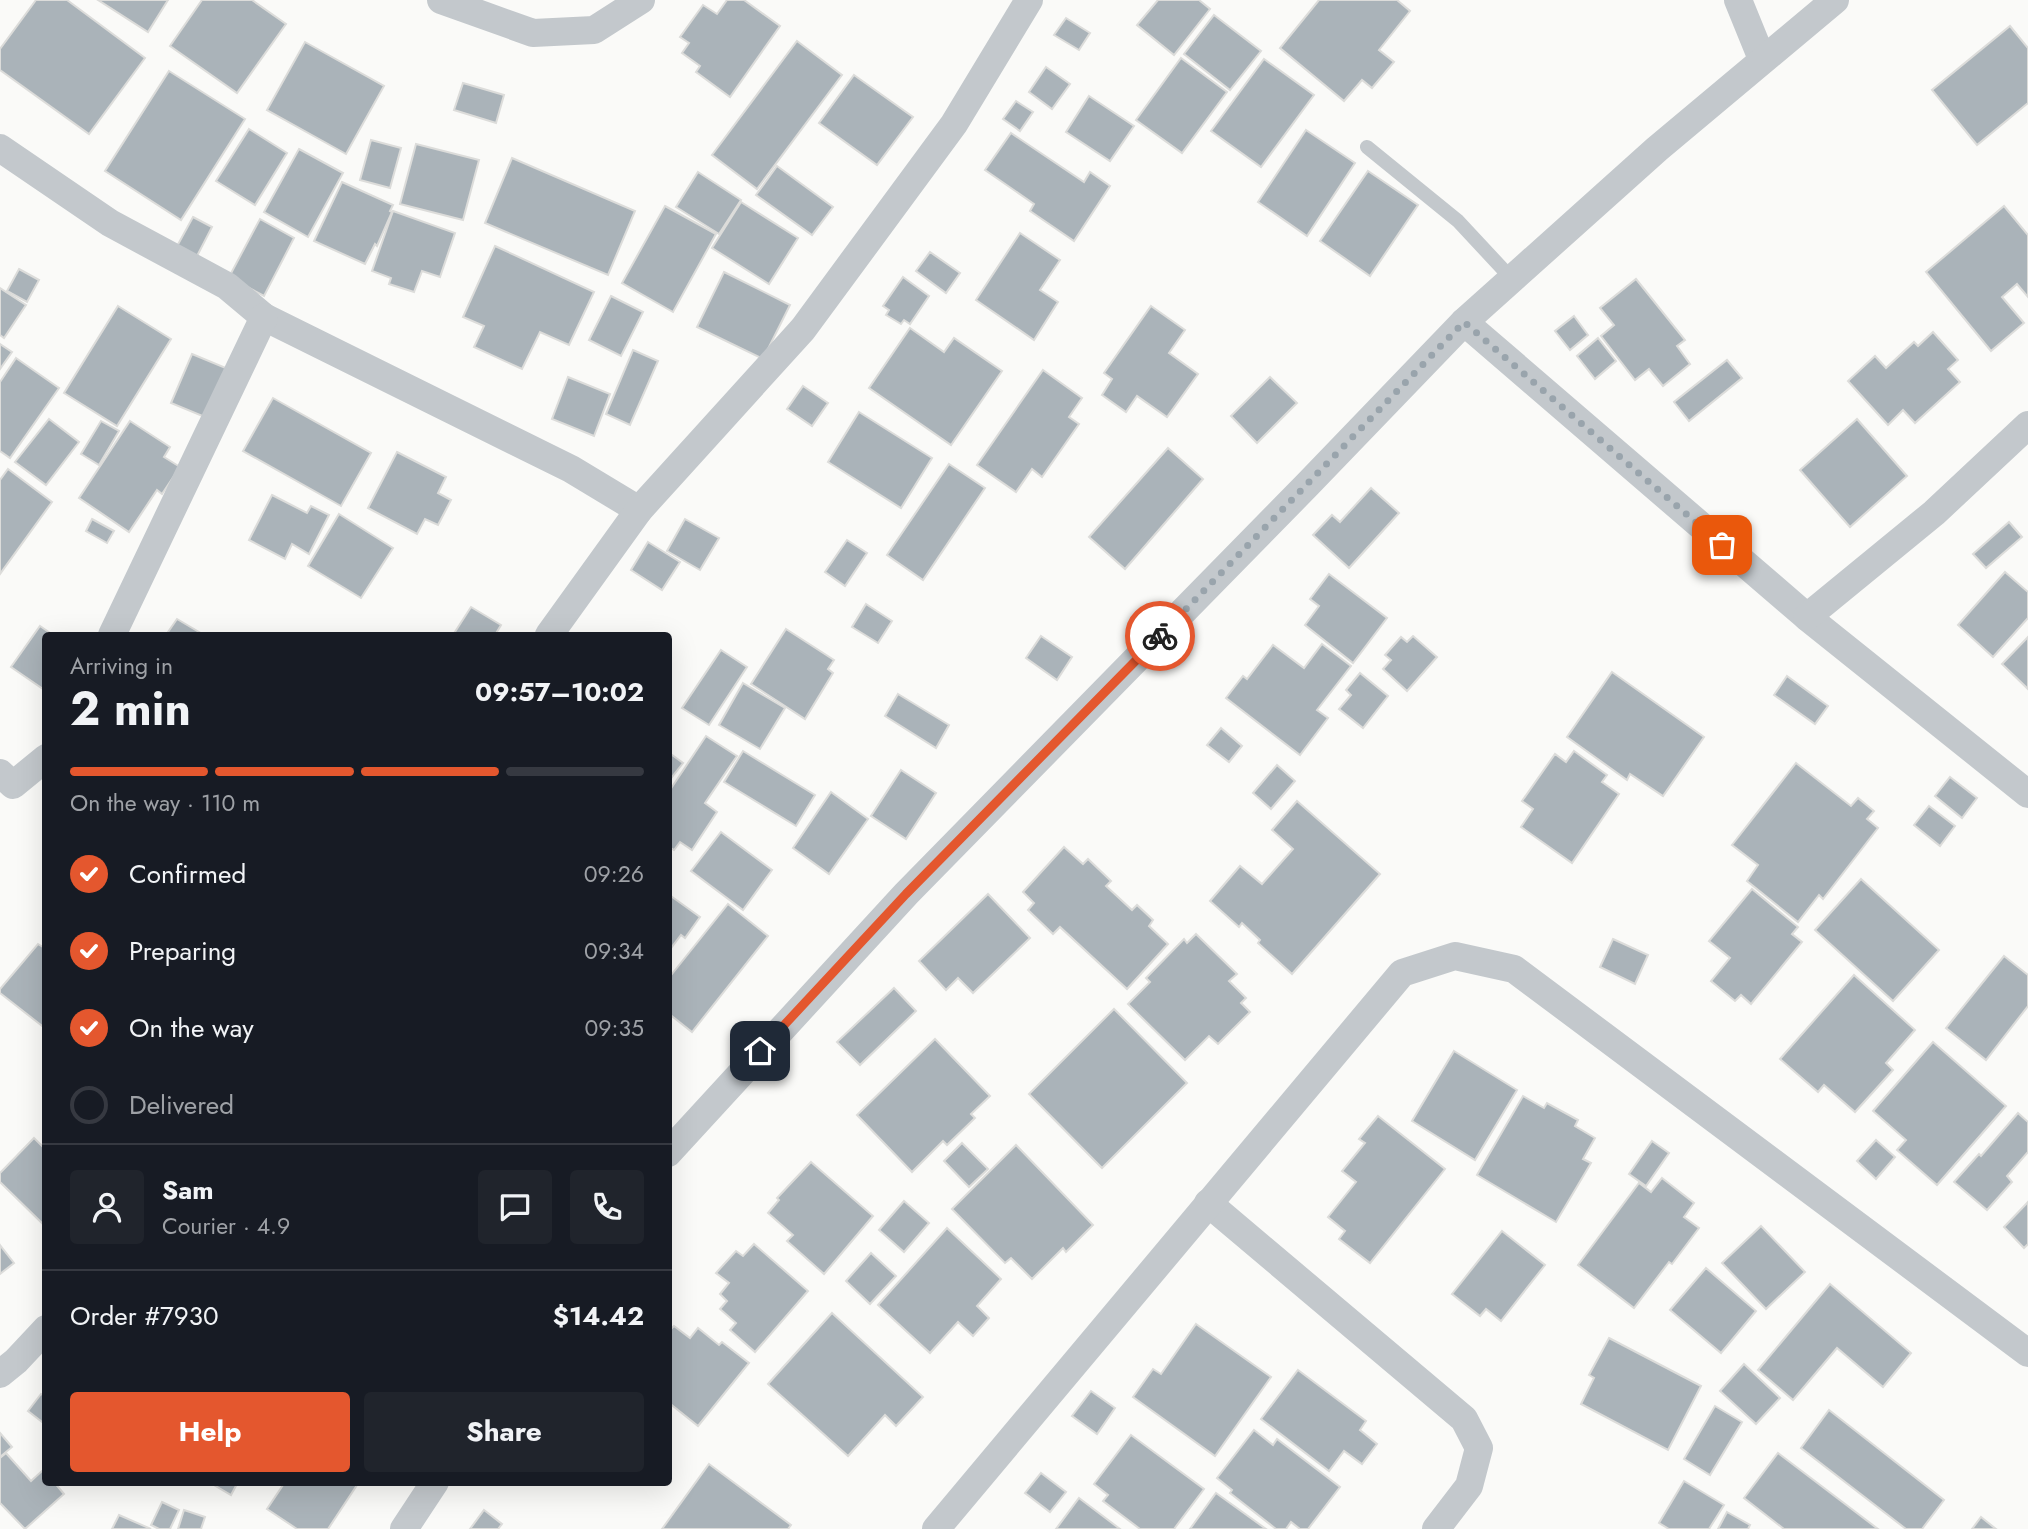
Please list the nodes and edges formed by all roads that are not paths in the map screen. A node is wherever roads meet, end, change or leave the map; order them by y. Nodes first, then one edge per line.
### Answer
1 (441, 0) edge
2 (641, 0) edge
3 (1029, 0) edge
4 (1738, 0) edge
5 (1835, 0) edge
6 (1762, 60) junction
7 (1367, 147) dead end
8 (0, 148) edge
9 (1512, 279) junction
10 (264, 317) junction
11 (1464, 322) junction
12 (2028, 425) edge
13 (639, 510) junction
14 (1807, 617) junction
15 (113, 632) edge
16 (551, 632) edge
17 (42, 761) edge
18 (0, 774) edge
19 (2028, 794) edge
20 (672, 1149) edge
21 (1208, 1203) junction
22 (42, 1333) edge
23 (2028, 1353) edge
24 (0, 1374) edge
25 (432, 1486) edge
26 (404, 1529) edge
27 (936, 1529) edge
28 (1436, 1529) edge

1 - 2 street
3 - 13 street
4 - 6 street
5 - 6 street
6 - 9 street
7 - 9 lane
8 - 10 street
9 - 11 street
10 - 13 street
10 - 15 street
11 - 14 street
11 - 20 street
12 - 14 street
13 - 16 street
14 - 19 street
17 - 18 street
21 - 23 street
21 - 27 street
21 - 28 street
22 - 24 street
25 - 26 street

